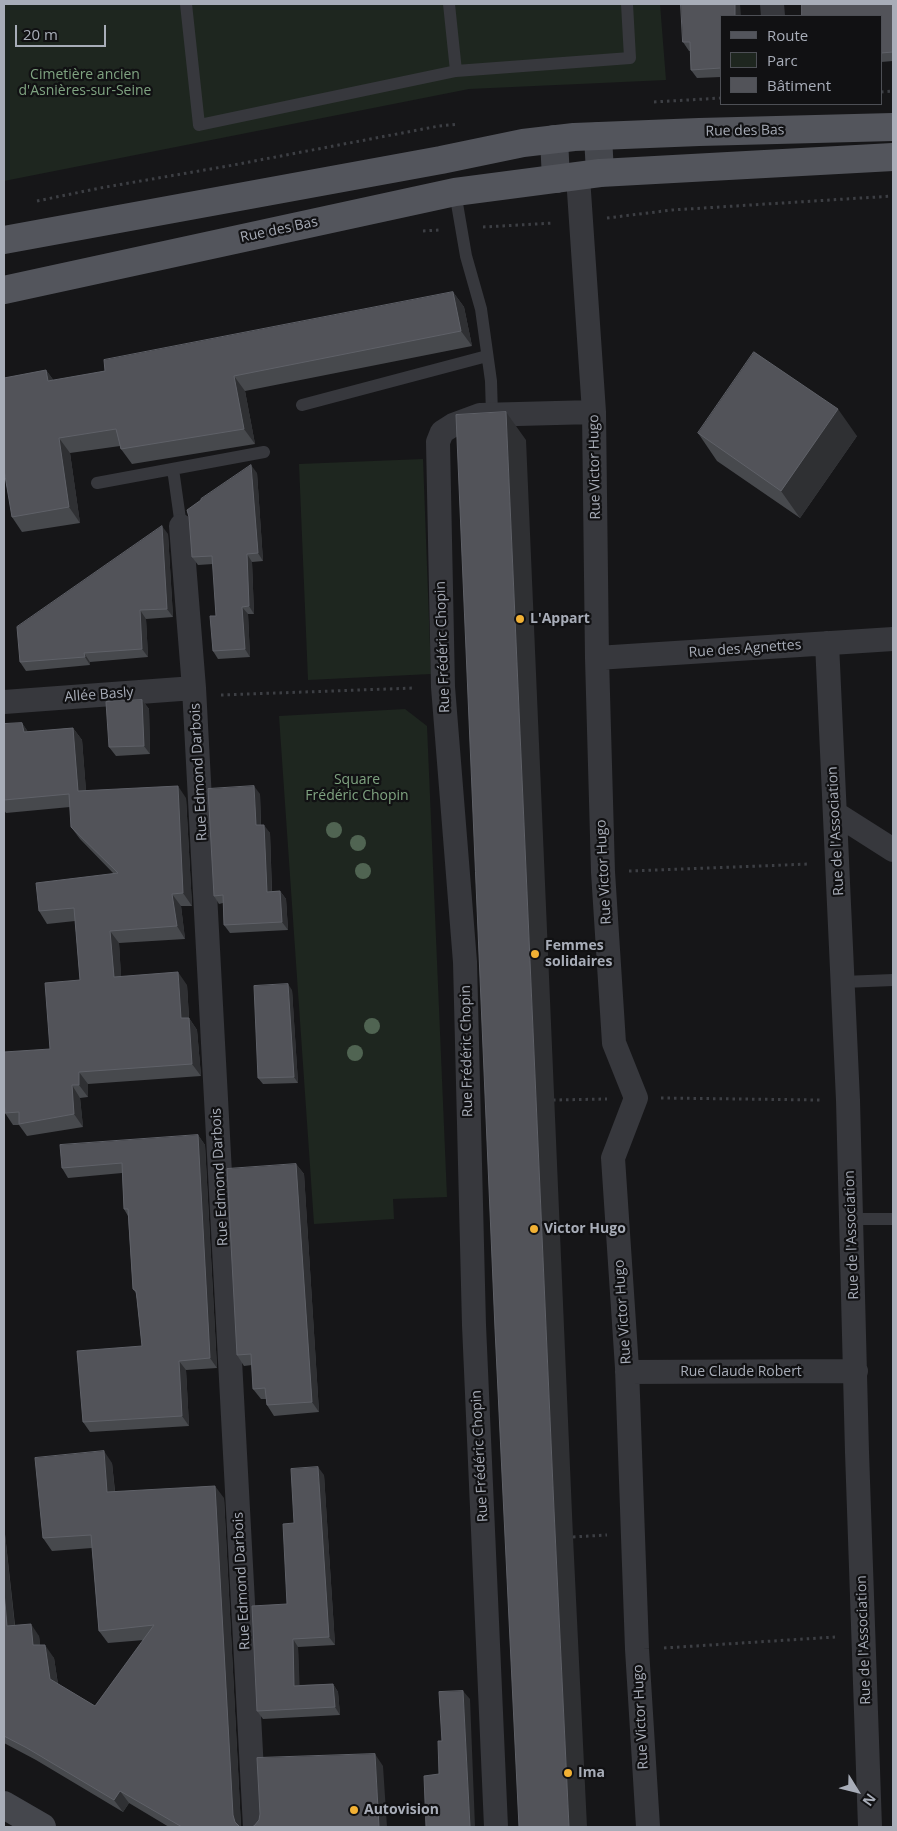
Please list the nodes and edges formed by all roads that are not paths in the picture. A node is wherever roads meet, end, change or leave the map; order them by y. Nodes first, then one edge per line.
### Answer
1 (186, 4) edge
2 (449, 4) edge
3 (627, 4) edge
4 (456, 71) junction
5 (893, 128) edge
6 (598, 136) junction
7 (554, 140) junction
8 (893, 157) edge
9 (578, 177) junction
10 (455, 192) junction
11 (4, 240) edge
12 (4, 290) edge
13 (487, 356) junction
14 (302, 405) dead end
15 (594, 412) junction
16 (492, 415) junction
17 (264, 452) dead end
18 (173, 469) junction
19 (97, 483) dead end
20 (182, 526) joint
21 (893, 640) edge
22 (827, 643) junction
23 (597, 658) junction
24 (194, 688) junction
25 (4, 702) edge
26 (835, 812) junction
27 (893, 850) edge
28 (893, 980) edge
29 (843, 982) junction
30 (893, 1219) edge
31 (851, 1220) junction
32 (856, 1371) junction
33 (627, 1372) junction
34 (4, 1805) edge
35 (42, 1827) edge
36 (255, 1827) edge
37 (496, 1827) edge
38 (648, 1827) edge
39 (870, 1827) edge

1 - 4 lane
2 - 4 lane
3 - 4 lane
5 - 6 main road, Rue des Bas
6 - 7 main road, Rue des Bas
6 - 9 main road
7 - 9 main road
7 - 11 main road, Rue des Bas
8 - 9 main road, Rue des Bas
9 - 10 main road, Rue des Bas
9 - 15 street, Rue Victor Hugo
10 - 12 main road, Rue des Bas
10 - 13 lane
13 - 14 lane
13 - 16 lane
15 - 16 street, Rue Frédéric Chopin
15 - 23 street, Rue Victor Hugo
16 - 37 street, Rue Frédéric Chopin
17 - 18 lane
18 - 19 lane
18 - 20 lane
20 - 24 street, Rue Edmond Darbois
21 - 22 street, Rue des Agnettes
22 - 23 street, Rue des Agnettes
22 - 26 street, Rue de l'Association
23 - 33 street, Rue Victor Hugo
24 - 25 street, Allée Basly
24 - 36 street, Rue Edmond Darbois
26 - 27 street
26 - 29 street, Rue de l'Association
28 - 29 lane
29 - 31 street, Rue de l'Association
30 - 31 lane
31 - 32 street, Rue de l'Association
32 - 33 street, Rue Claude Robert
32 - 39 street, Rue de l'Association
33 - 38 street, Rue Victor Hugo
34 - 35 main road

